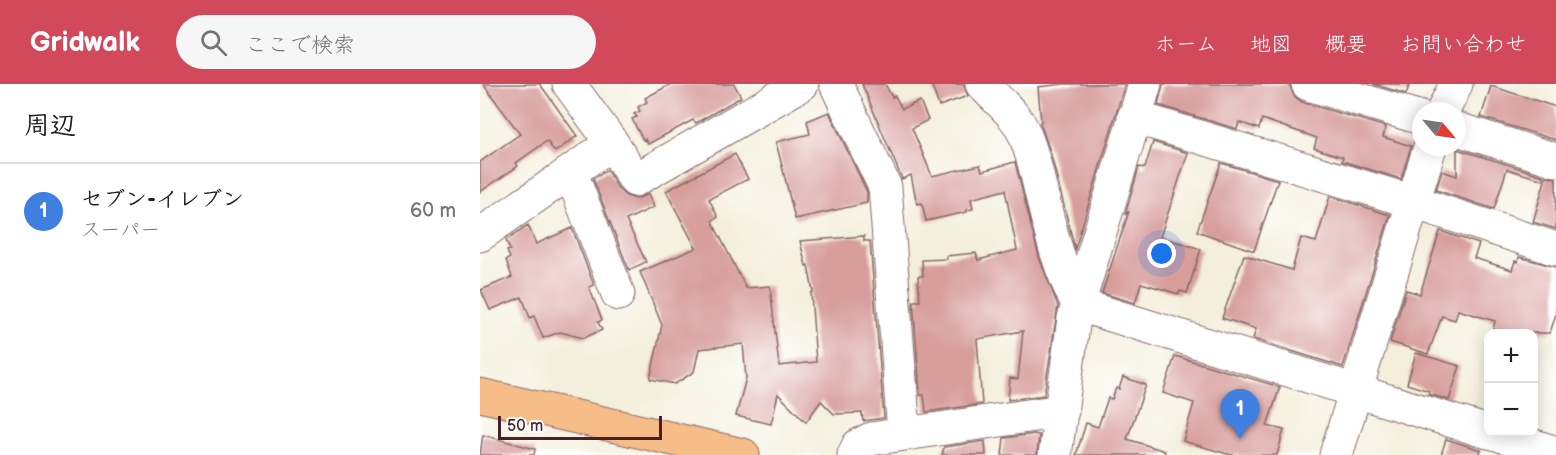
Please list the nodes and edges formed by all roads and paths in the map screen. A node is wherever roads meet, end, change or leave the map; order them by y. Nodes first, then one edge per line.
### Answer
1 (569, 84) edge
2 (802, 84) edge
3 (836, 84) edge
4 (982, 84) edge
5 (1145, 84) edge
6 (1308, 84) edge
7 (1456, 84) edge
8 (1447, 102) edge
9 (1412, 115) edge
10 (1134, 117) junction
11 (1466, 132) edge
12 (612, 143) junction
13 (1427, 156) edge
14 (1556, 160) edge
15 (571, 173) junction
16 (1413, 202) junction
17 (480, 235) edge
18 (1556, 249) edge
19 (618, 294) dead end
20 (1079, 305) junction
21 (1357, 390) junction
22 (480, 395) edge
23 (1062, 411) junction
24 (1484, 430) edge
25 (904, 434) junction
26 (1506, 437) edge
27 (1556, 453) edge
28 (743, 455) edge
29 (854, 455) edge
30 (1055, 455) edge
31 (1336, 455) edge

1 - 12 street
2 - 12 street
3 - 25 street
4 - 20 street
5 - 10 street
6 - 9 street
7 - 8 street
10 - 16 street
10 - 20 street
11 - 14 street
12 - 15 street
13 - 16 street
15 - 17 street
15 - 19 street
16 - 18 street
16 - 21 street
20 - 21 street
20 - 23 street
21 - 24 street
21 - 31 street
22 - 28 highway
23 - 25 street
23 - 30 street
25 - 29 street
26 - 27 street

